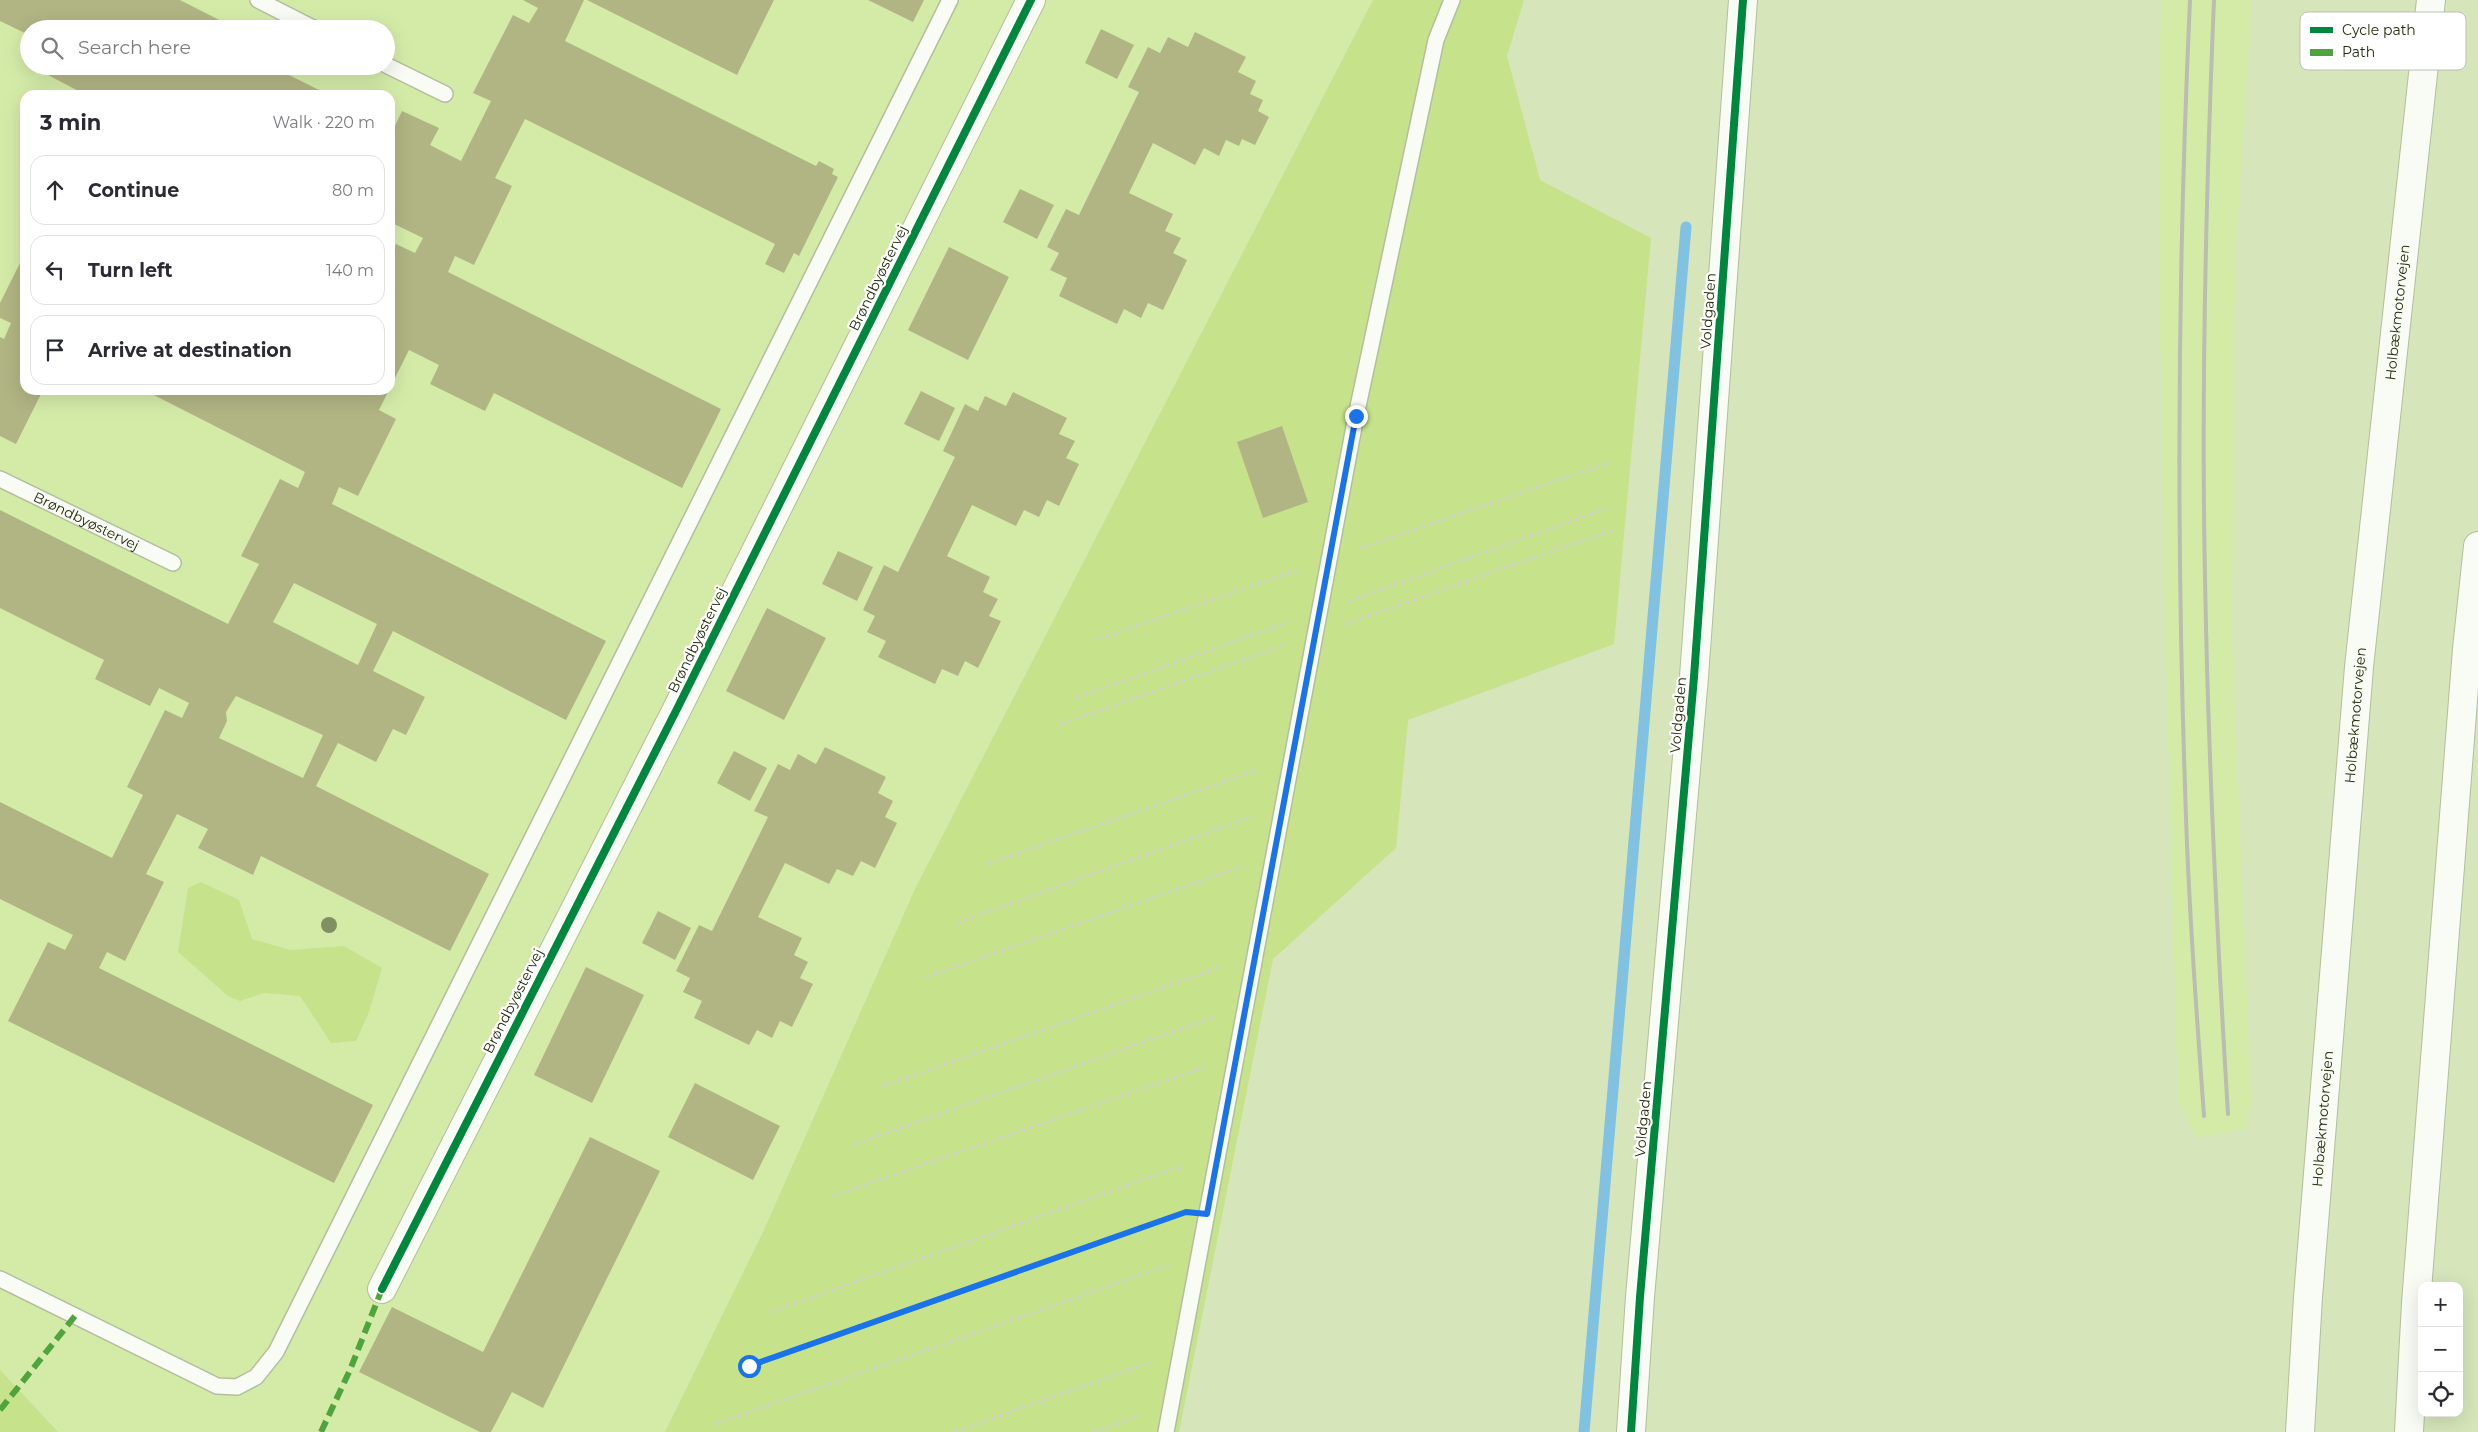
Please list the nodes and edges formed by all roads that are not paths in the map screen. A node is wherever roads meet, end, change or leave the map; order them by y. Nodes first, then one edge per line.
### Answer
1 (258, 0) edge
2 (950, 0) edge
3 (1031, 0) edge
4 (1452, 0) edge
5 (1743, 0) edge
6 (297, 20) edge
7 (395, 69) edge
8 (2423, 70) edge
9 (445, 94) dead end
10 (0, 479) edge
11 (2478, 546) edge
12 (173, 563) dead end
13 (0, 1279) edge
14 (382, 1289) dead end
15 (1166, 1432) edge
16 (1631, 1432) edge
17 (2300, 1432) edge
18 (2409, 1432) edge

1 - 6 lane
2 - 13 lane
3 - 14 main road, Brøndbyøstervej
4 - 15 lane
5 - 16 main road, Voldgaden
7 - 9 lane
8 - 17 main road, Holbækmotorvejen
10 - 12 lane, Brøndbyøstervej
11 - 18 main road

